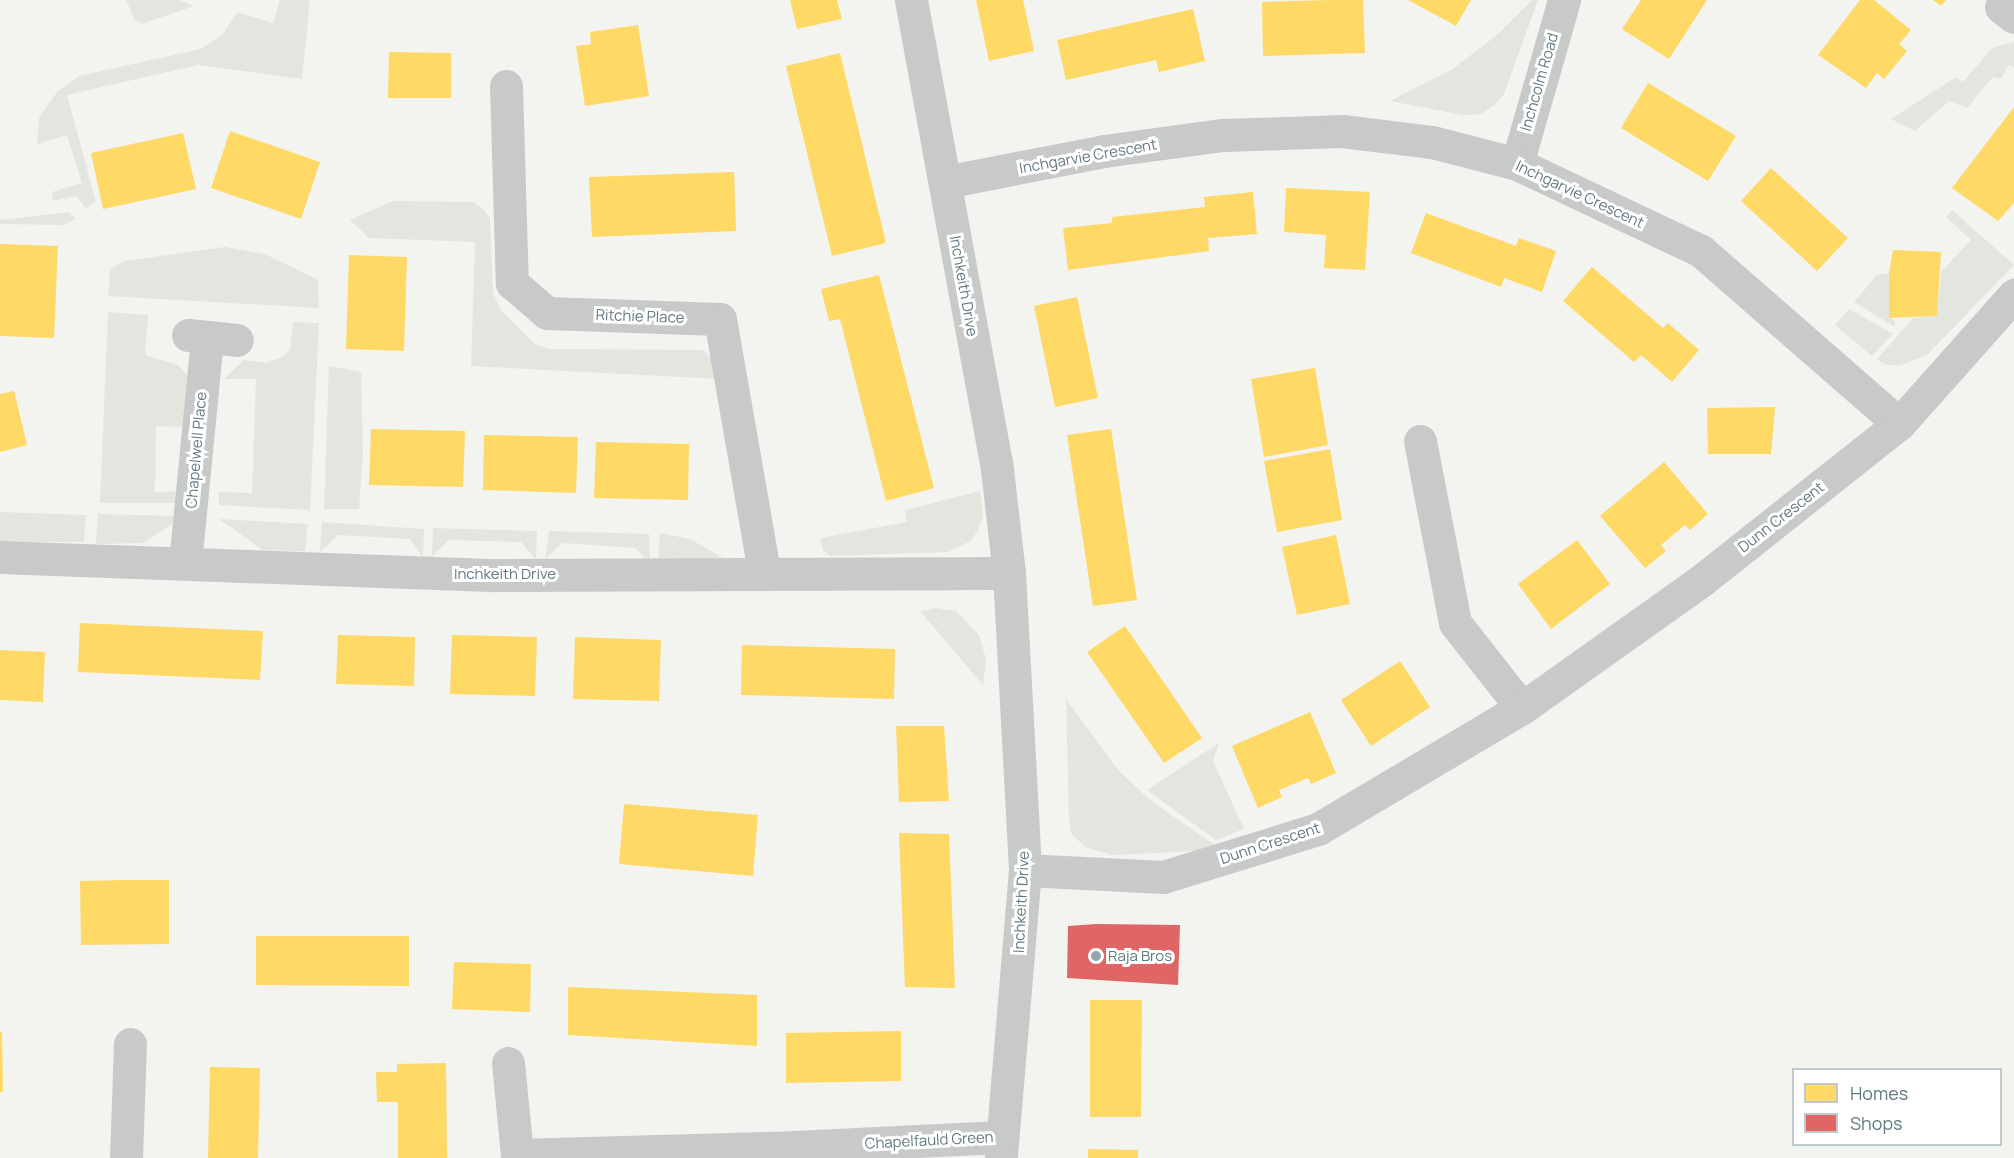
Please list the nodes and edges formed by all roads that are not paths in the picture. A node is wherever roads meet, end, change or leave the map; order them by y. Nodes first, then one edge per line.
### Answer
1 (911, 0) edge
2 (1564, 0) edge
3 (506, 86) dead end
4 (1517, 164) junction
5 (945, 182) junction
6 (2014, 295) edge
7 (211, 337) dead end
8 (1899, 424) junction
9 (1420, 441) dead end
10 (0, 557) edge
11 (185, 563) junction
12 (764, 572) junction
13 (1009, 573) junction
14 (1522, 708) junction
15 (1025, 870) junction
16 (130, 1044) dead end
17 (508, 1063) dead end
18 (1001, 1147) edge
19 (126, 1158) edge

1 - 5 street, Inchkeith Drive
2 - 4 street, Inchcolm Road
3 - 12 street, Ritchie Place
4 - 5 street, Inchgarvie Crescent
4 - 8 street, Inchgarvie Crescent
5 - 13 street, Inchkeith Drive
6 - 8 street, Dunn Crescent
7 - 11 street, Chapelwell Place
8 - 14 street, Dunn Crescent
9 - 14 street
10 - 11 street, Inchkeith Drive
11 - 12 street, Inchkeith Drive
12 - 13 street, Inchkeith Drive
13 - 15 street, Inchkeith Drive
14 - 15 street, Dunn Crescent
15 - 18 street, Inchkeith Drive
16 - 19 street
17 - 18 street, Chapelfauld Green

